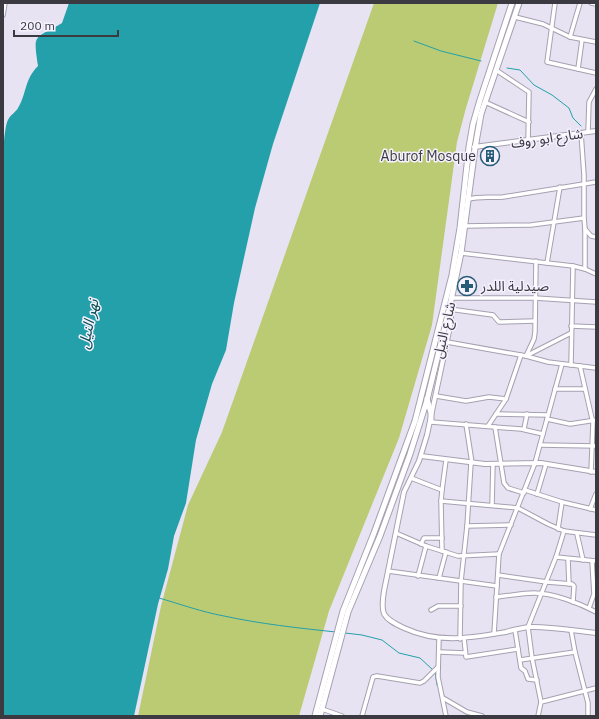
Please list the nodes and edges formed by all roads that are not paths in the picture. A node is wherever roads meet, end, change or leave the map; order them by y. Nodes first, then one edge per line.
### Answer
1 (5, 3) edge
2 (512, 3) edge
3 (519, 3) edge
4 (555, 3) edge
5 (580, 3) edge
6 (591, 3) edge
7 (596, 4) edge
8 (3, 15) edge
9 (514, 17) junction
10 (552, 29) junction
11 (570, 37) junction
12 (582, 40) junction
13 (596, 42) edge
14 (578, 69) junction
15 (496, 70) junction
16 (596, 73) edge
17 (596, 89) edge
18 (485, 102) junction
19 (529, 122) junction
20 (596, 131) edge
21 (588, 132) junction
22 (581, 133) junction
23 (528, 140) junction
24 (472, 147) junction
25 (596, 181) edge
26 (584, 183) junction
27 (560, 187) junction
28 (469, 198) junction
29 (584, 218) junction
30 (553, 223) junction
31 (465, 226) junction
32 (585, 229) junction
33 (596, 237) edge
34 (461, 252) junction
35 (536, 261) junction
36 (547, 263) junction
37 (573, 266) junction
38 (585, 269) junction
39 (596, 274) edge
40 (452, 298) junction
41 (535, 298) junction
42 (572, 300) junction
43 (596, 302) edge
44 (449, 309) junction
45 (535, 321) junction
46 (571, 326) junction
47 (596, 327) edge
48 (571, 333) junction
49 (447, 342) junction
50 (521, 356) junction
51 (526, 356) junction
52 (562, 364) junction
53 (571, 365) junction
54 (580, 366) junction
55 (596, 368) edge
56 (423, 389) junction
57 (555, 389) junction
58 (585, 389) junction
59 (436, 396) junction
60 (506, 399) junction
61 (427, 400) junction
62 (496, 414) junction
63 (527, 414) junction
64 (548, 417) junction
65 (594, 420) edge
66 (431, 422) junction
67 (466, 424) junction
68 (488, 426) junction
69 (495, 427) junction
70 (524, 429) junction
71 (543, 434) junction
72 (540, 445) junction
73 (594, 446) edge
74 (421, 456) junction
75 (446, 460) junction
76 (471, 463) junction
77 (535, 463) junction
78 (493, 464) junction
79 (501, 464) junction
80 (546, 464) junction
81 (594, 472) edge
82 (410, 478) junction
83 (442, 490) junction
84 (525, 491) junction
85 (537, 494) junction
86 (596, 494) edge
87 (441, 501) junction
88 (562, 502) junction
89 (469, 503) junction
90 (492, 505) junction
91 (518, 508) junction
92 (590, 509) junction
93 (596, 510) edge
94 (511, 525) junction
95 (467, 526) junction
96 (558, 529) junction
97 (564, 531) junction
98 (396, 533) junction
99 (577, 534) junction
100 (596, 534) edge
101 (442, 538) junction
102 (424, 545) junction
103 (444, 551) junction
104 (499, 554) junction
105 (465, 556) junction
106 (556, 557) junction
107 (568, 559) junction
108 (583, 560) junction
109 (594, 561) edge
110 (388, 571) junction
111 (498, 575) junction
112 (418, 576) junction
113 (439, 578) junction
114 (461, 581) junction
115 (547, 582) junction
116 (569, 584) junction
117 (497, 586) junction
118 (542, 594) junction
119 (496, 597) junction
120 (574, 602) junction
121 (461, 606) junction
122 (589, 608) junction
123 (431, 610) dead end
124 (596, 612) edge
125 (341, 625) junction
126 (528, 627) junction
127 (515, 630) junction
128 (571, 630) junction
129 (596, 633) edge
130 (494, 634) junction
131 (439, 638) junction
132 (462, 638) junction
133 (338, 639) junction
134 (518, 649) junction
135 (439, 652) junction
136 (574, 652) junction
137 (465, 653) junction
138 (532, 658) junction
139 (520, 660) junction
140 (438, 667) junction
141 (537, 680) junction
142 (596, 688) edge
143 (584, 691) junction
144 (443, 698) junction
145 (542, 702) junction
146 (322, 709) junction
147 (337, 715) edge
148 (315, 716) edge
149 (320, 716) edge
150 (342, 716) edge
151 (362, 716) edge
152 (446, 716) edge
153 (482, 716) edge
154 (538, 716) edge
155 (588, 716) edge

1 - 8 street
2 - 24 main road, شارع النيل
3 - 9 main road, شارع النيل
4 - 10 street
5 - 11 street
6 - 7 street
9 - 10 street
9 - 15 main road, شارع النيل
10 - 11 street
10 - 14 street
11 - 12 street
12 - 13 street
12 - 14 street
14 - 16 street
15 - 18 main road, شارع النيل
15 - 19 street
17 - 21 street
18 - 19 street
18 - 24 main road, شارع النيل
19 - 23 street
20 - 21 street, شارع ابو روف
21 - 22 street, شارع ابو روف
22 - 23 street, شارع ابو روف
22 - 26 street
23 - 24 street, شارع ابو روف
24 - 28 main road, شارع النيل
24 - 56 main road, شارع النيل
25 - 26 street
26 - 27 street
26 - 29 street
27 - 28 street
27 - 30 street
28 - 31 main road, شارع النيل
29 - 30 street
29 - 32 street
30 - 31 street
30 - 36 street
31 - 34 main road, شارع النيل
32 - 33 street
32 - 38 street
34 - 35 street
34 - 40 main road, شارع النيل
35 - 36 street
35 - 41 street
36 - 37 street
37 - 38 street
37 - 42 street
38 - 39 street
40 - 41 street
40 - 44 main road, شارع النيل
41 - 42 street
41 - 45 street
42 - 43 street
42 - 46 street
44 - 45 street
44 - 49 street
44 - 61 main road, شارع النيل
45 - 51 street
46 - 47 street
46 - 48 street
48 - 51 street
48 - 53 street
49 - 50 street
49 - 59 street
50 - 51 street
50 - 60 street
51 - 52 street
52 - 53 street
52 - 57 street
53 - 54 street
54 - 55 street
54 - 58 street
56 - 61 main road
56 - 125 main road, شارع النيل
57 - 58 street
57 - 64 street
58 - 65 street
59 - 60 street
59 - 66 street
60 - 62 street
61 - 66 main road
61 - 125 main road, شارع النيل
62 - 63 street
62 - 68 street
63 - 64 street
63 - 70 street
64 - 65 street
64 - 71 street
65 - 73 street
66 - 67 street
66 - 74 street
67 - 68 street
67 - 76 street
68 - 69 street
69 - 70 street
69 - 79 street
70 - 71 street
71 - 72 street
72 - 73 street
72 - 77 street
73 - 81 street
74 - 75 street
74 - 82 street
75 - 76 street
75 - 83 street
76 - 78 street
76 - 89 street
77 - 79 street
77 - 80 street
77 - 84 street
78 - 79 street
78 - 90 street
79 - 84 street
80 - 81 street
80 - 85 street
82 - 83 street
82 - 98 street
83 - 87 street
84 - 85 street
84 - 91 street
85 - 88 street
86 - 92 street
87 - 89 street
87 - 101 street
88 - 92 street
88 - 96 street
89 - 90 street
89 - 95 street
90 - 91 street
91 - 94 street
91 - 96 street
92 - 93 street
94 - 95 street
94 - 104 street
95 - 105 street
96 - 97 street
97 - 99 street
97 - 106 street
98 - 102 street
98 - 110 street
99 - 100 street
99 - 108 street
101 - 102 street
101 - 103 street
102 - 103 street
102 - 112 street
103 - 105 street
103 - 113 street
104 - 105 street
104 - 111 street
105 - 114 street
106 - 107 street
106 - 115 street
107 - 108 street
107 - 116 street
108 - 109 street
109 - 122 street
110 - 112 street
110 - 131 street
111 - 115 street
111 - 117 street
112 - 113 street
113 - 114 street
114 - 117 street
114 - 121 street
115 - 116 street
115 - 118 street
116 - 120 street
117 - 119 street
118 - 119 street
118 - 120 street
118 - 126 street
119 - 130 street
120 - 122 street
121 - 123 street
121 - 132 street
122 - 124 street
125 - 133 main road
126 - 127 street
126 - 128 street
126 - 138 street
127 - 130 street
127 - 134 street
128 - 129 street
128 - 136 street
130 - 132 street
131 - 132 street
131 - 135 street
132 - 137 street
133 - 146 main road
133 - 148 main road
134 - 137 street
134 - 139 street
135 - 137 street
135 - 140 street
136 - 138 street
136 - 143 street
138 - 139 street
138 - 141 street
139 - 141 street
140 - 144 street
140 - 151 street
141 - 145 street
142 - 143 street
143 - 145 street
143 - 155 street
144 - 152 street
144 - 153 street
145 - 154 street
146 - 147 street
146 - 149 main road
147 - 150 street

